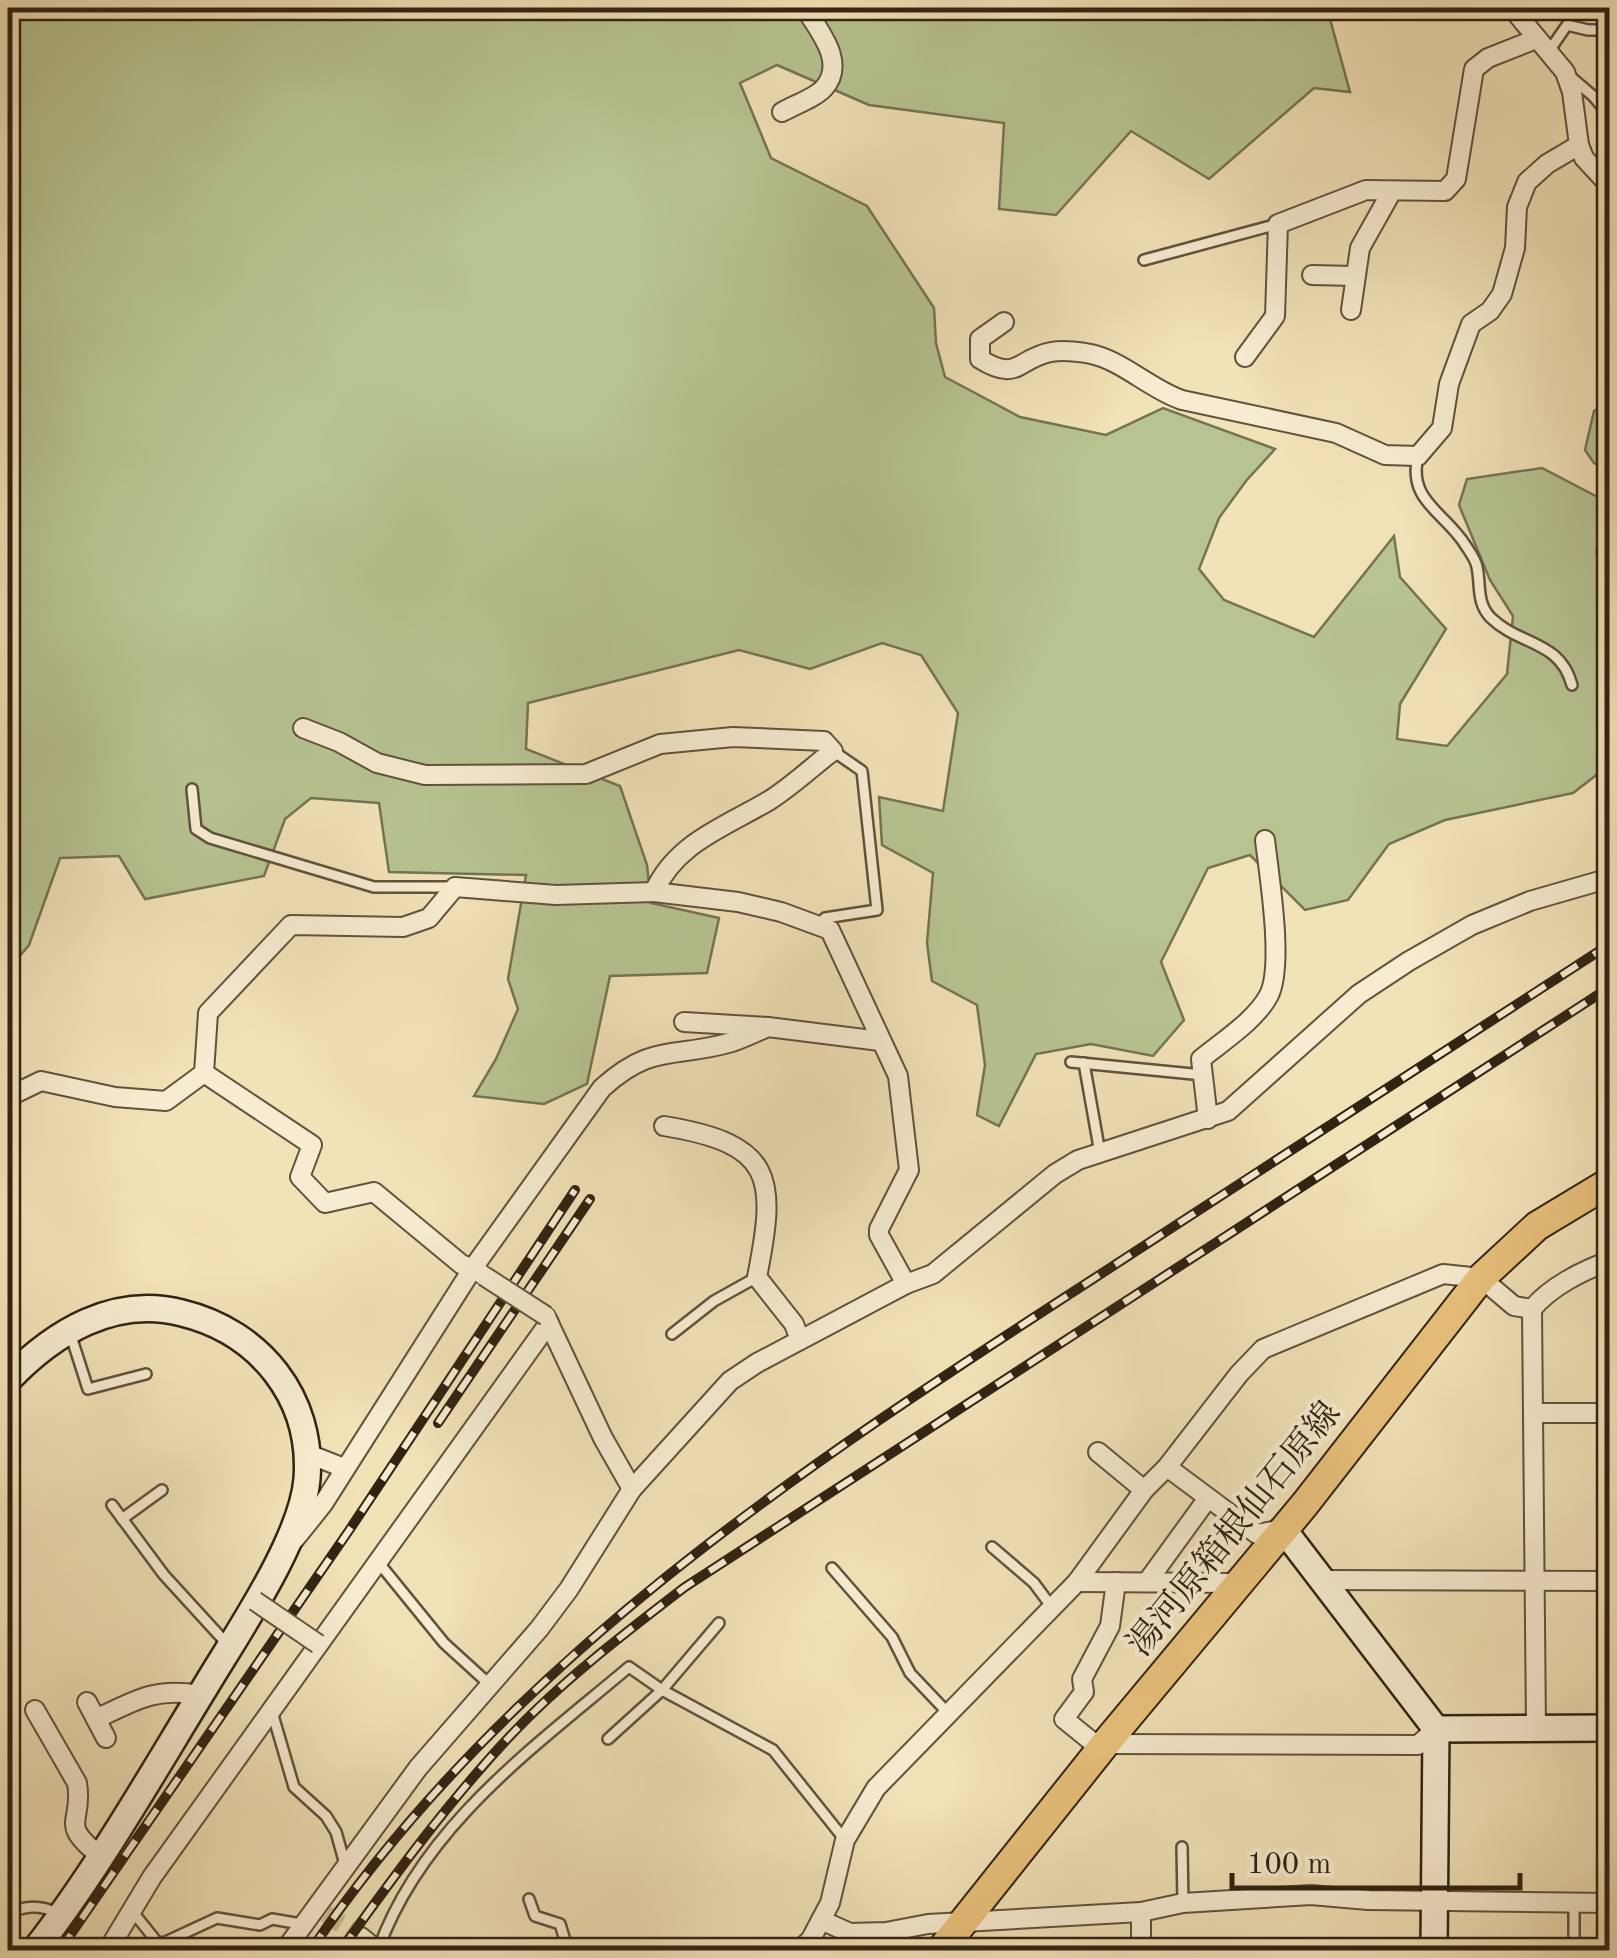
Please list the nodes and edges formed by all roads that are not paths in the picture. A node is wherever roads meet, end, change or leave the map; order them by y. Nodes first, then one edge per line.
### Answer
1 (805, 8) edge
2 (1512, 8) edge
3 (1610, 30) edge
4 (1542, 45) junction
5 (1565, 72) junction
6 (782, 112) dead end
7 (1610, 116) edge
8 (1580, 146) junction
9 (1610, 186) edge
10 (1392, 191) junction
11 (1278, 224) junction
12 (1144, 260) dead end
13 (1312, 275) dead end
14 (1355, 276) junction
15 (1350, 310) dead end
16 (1004, 322) dead end
17 (1245, 358) dead end
18 (1418, 456) junction
19 (1572, 685) dead end
20 (304, 728) dead end
21 (832, 751) junction
22 (192, 789) dead end
23 (1265, 840) dead end
24 (1610, 878) edge
25 (455, 888) junction
26 (654, 892) junction
27 (820, 925) junction
28 (684, 1022) dead end
29 (768, 1027) junction
30 (880, 1041) junction
31 (1072, 1062) dead end
32 (1084, 1063) junction
33 (204, 1073) junction
34 (1203, 1075) junction
35 (8, 1097) edge
36 (1208, 1118) junction
37 (1610, 1124) edge
38 (664, 1126) dead end
39 (1100, 1153) junction
40 (1610, 1180) edge
41 (1610, 1261) edge
42 (479, 1272) junction
43 (757, 1278) junction
44 (1481, 1278) junction
45 (906, 1284) junction
46 (1532, 1309) junction
47 (548, 1319) junction
48 (68, 1329) junction
49 (672, 1334) dead end
50 (800, 1340) junction
51 (146, 1374) dead end
52 (8, 1380) edge
53 (1534, 1413) junction
54 (1610, 1413) edge
55 (1098, 1452) dead end
56 (306, 1453) junction
57 (1167, 1467) junction
58 (344, 1468) junction
59 (632, 1489) junction
60 (162, 1490) dead end
61 (1144, 1490) junction
62 (1208, 1498) junction
63 (112, 1505) dead end
64 (122, 1519) junction
65 (1283, 1529) junction
66 (992, 1547) dead end
67 (282, 1555) junction
68 (378, 1560) junction
69 (832, 1568) dead end
70 (1324, 1580) junction
71 (1535, 1581) junction
72 (1610, 1581) edge
73 (1077, 1582) junction
74 (1116, 1582) junction
75 (1147, 1582) junction
76 (1237, 1583) junction
77 (255, 1600) junction
78 (1051, 1606) junction
79 (719, 1622) dead end
80 (318, 1644) junction
81 (229, 1647) junction
82 (488, 1684) junction
83 (662, 1690) junction
84 (200, 1694) junction
85 (87, 1702) dead end
86 (271, 1709) junction
87 (35, 1710) dead end
88 (946, 1712) junction
89 (96, 1719) junction
90 (1436, 1728) junction
91 (1536, 1728) junction
92 (1610, 1728) edge
93 (106, 1738) dead end
94 (608, 1739) dead end
95 (1103, 1747) junction
96 (845, 1840) junction
97 (1182, 1846) dead end
98 (100, 1856) junction
99 (345, 1864) junction
100 (529, 1898) dead end
101 (1434, 1901) junction
102 (1574, 1902) junction
103 (1184, 1903) junction
104 (1610, 1903) edge
105 (131, 1910) junction
106 (1141, 1912) junction
107 (8, 1914) edge
108 (61, 1914) junction
109 (821, 1920) junction
110 (967, 1922) junction
111 (301, 1924) junction
112 (361, 1937) tunnel mouth
113 (851, 1942) edge
114 (35, 1950) edge
115 (108, 1950) edge
116 (285, 1950) edge
117 (378, 1950) edge
118 (568, 1950) edge
119 (800, 1950) edge
120 (941, 1950) edge
121 (1141, 1950) edge
122 (1434, 1950) edge
123 (1574, 1950) edge

1 - 6 street
2 - 4 street
3 - 4 lane
4 - 5 street
4 - 10 street
5 - 7 lane
5 - 8 street
8 - 9 street
8 - 18 street
10 - 11 street
10 - 14 street
11 - 12 lane
11 - 17 street
13 - 14 street
14 - 15 street
16 - 18 street
18 - 19 lane
20 - 21 street
21 - 26 street
21 - 27 lane
22 - 25 lane
23 - 34 street
24 - 36 street
25 - 26 street
25 - 33 street
26 - 27 street
27 - 30 street
28 - 29 street
29 - 30 street
29 - 42 street
30 - 45 street
31 - 32 lane
32 - 34 lane
32 - 39 lane
33 - 35 street
33 - 42 street
34 - 36 street
36 - 39 street
37 - 40 lane
38 - 43 street
39 - 45 street
40 - 44 main road, 湯河原箱根仙石原線
41 - 46 street
42 - 47 street, bridge
42 - 58 street
43 - 49 lane
43 - 50 street
44 - 46 street
44 - 57 street
44 - 65 main road, 湯河原箱根仙石原線
45 - 50 street
46 - 53 street
47 - 59 street
47 - 68 street
48 - 51 lane
48 - 52 street
48 - 56 street
50 - 59 street
53 - 54 street
53 - 71 street
55 - 61 street
56 - 58 street
56 - 67 street
57 - 61 street
57 - 62 street
58 - 67 street
59 - 82 street
60 - 64 lane
61 - 73 street
62 - 65 street
62 - 75 street
63 - 64 lane
64 - 81 lane
65 - 70 street
65 - 76 main road, 湯河原箱根仙石原線
66 - 78 lane
67 - 77 street
68 - 80 street
68 - 82 lane
69 - 88 lane
70 - 71 street
70 - 90 street
71 - 72 street
71 - 91 street
73 - 74 street
73 - 78 street
74 - 75 street
74 - 95 street
75 - 76 street
76 - 95 main road, 湯河原箱根仙石原線
77 - 80 street, bridge
77 - 81 street
78 - 88 street
79 - 83 lane
80 - 86 street
81 - 84 street
82 - 99 street
83 - 94 lane
83 - 96 lane
83 - 117 lane
84 - 89 street
84 - 98 street
85 - 89 street
86 - 99 lane
86 - 105 street
87 - 98 street
88 - 96 street
89 - 93 street
90 - 91 street
90 - 95 street
90 - 101 street
91 - 92 street
95 - 110 main road, 湯河原箱根仙石原線
96 - 109 street
97 - 103 lane
98 - 108 street
99 - 111 street
100 - 118 lane
101 - 102 street
101 - 103 street
101 - 122 street
102 - 104 street
102 - 123 lane
103 - 106 street
105 - 111 lane
105 - 115 street
106 - 110 street
106 - 121 street
107 - 108 lane
108 - 114 street
109 - 113 street
109 - 119 street
110 - 113 street
110 - 120 main road, 湯河原箱根仙石原線
111 - 116 street
112 - 117 street

